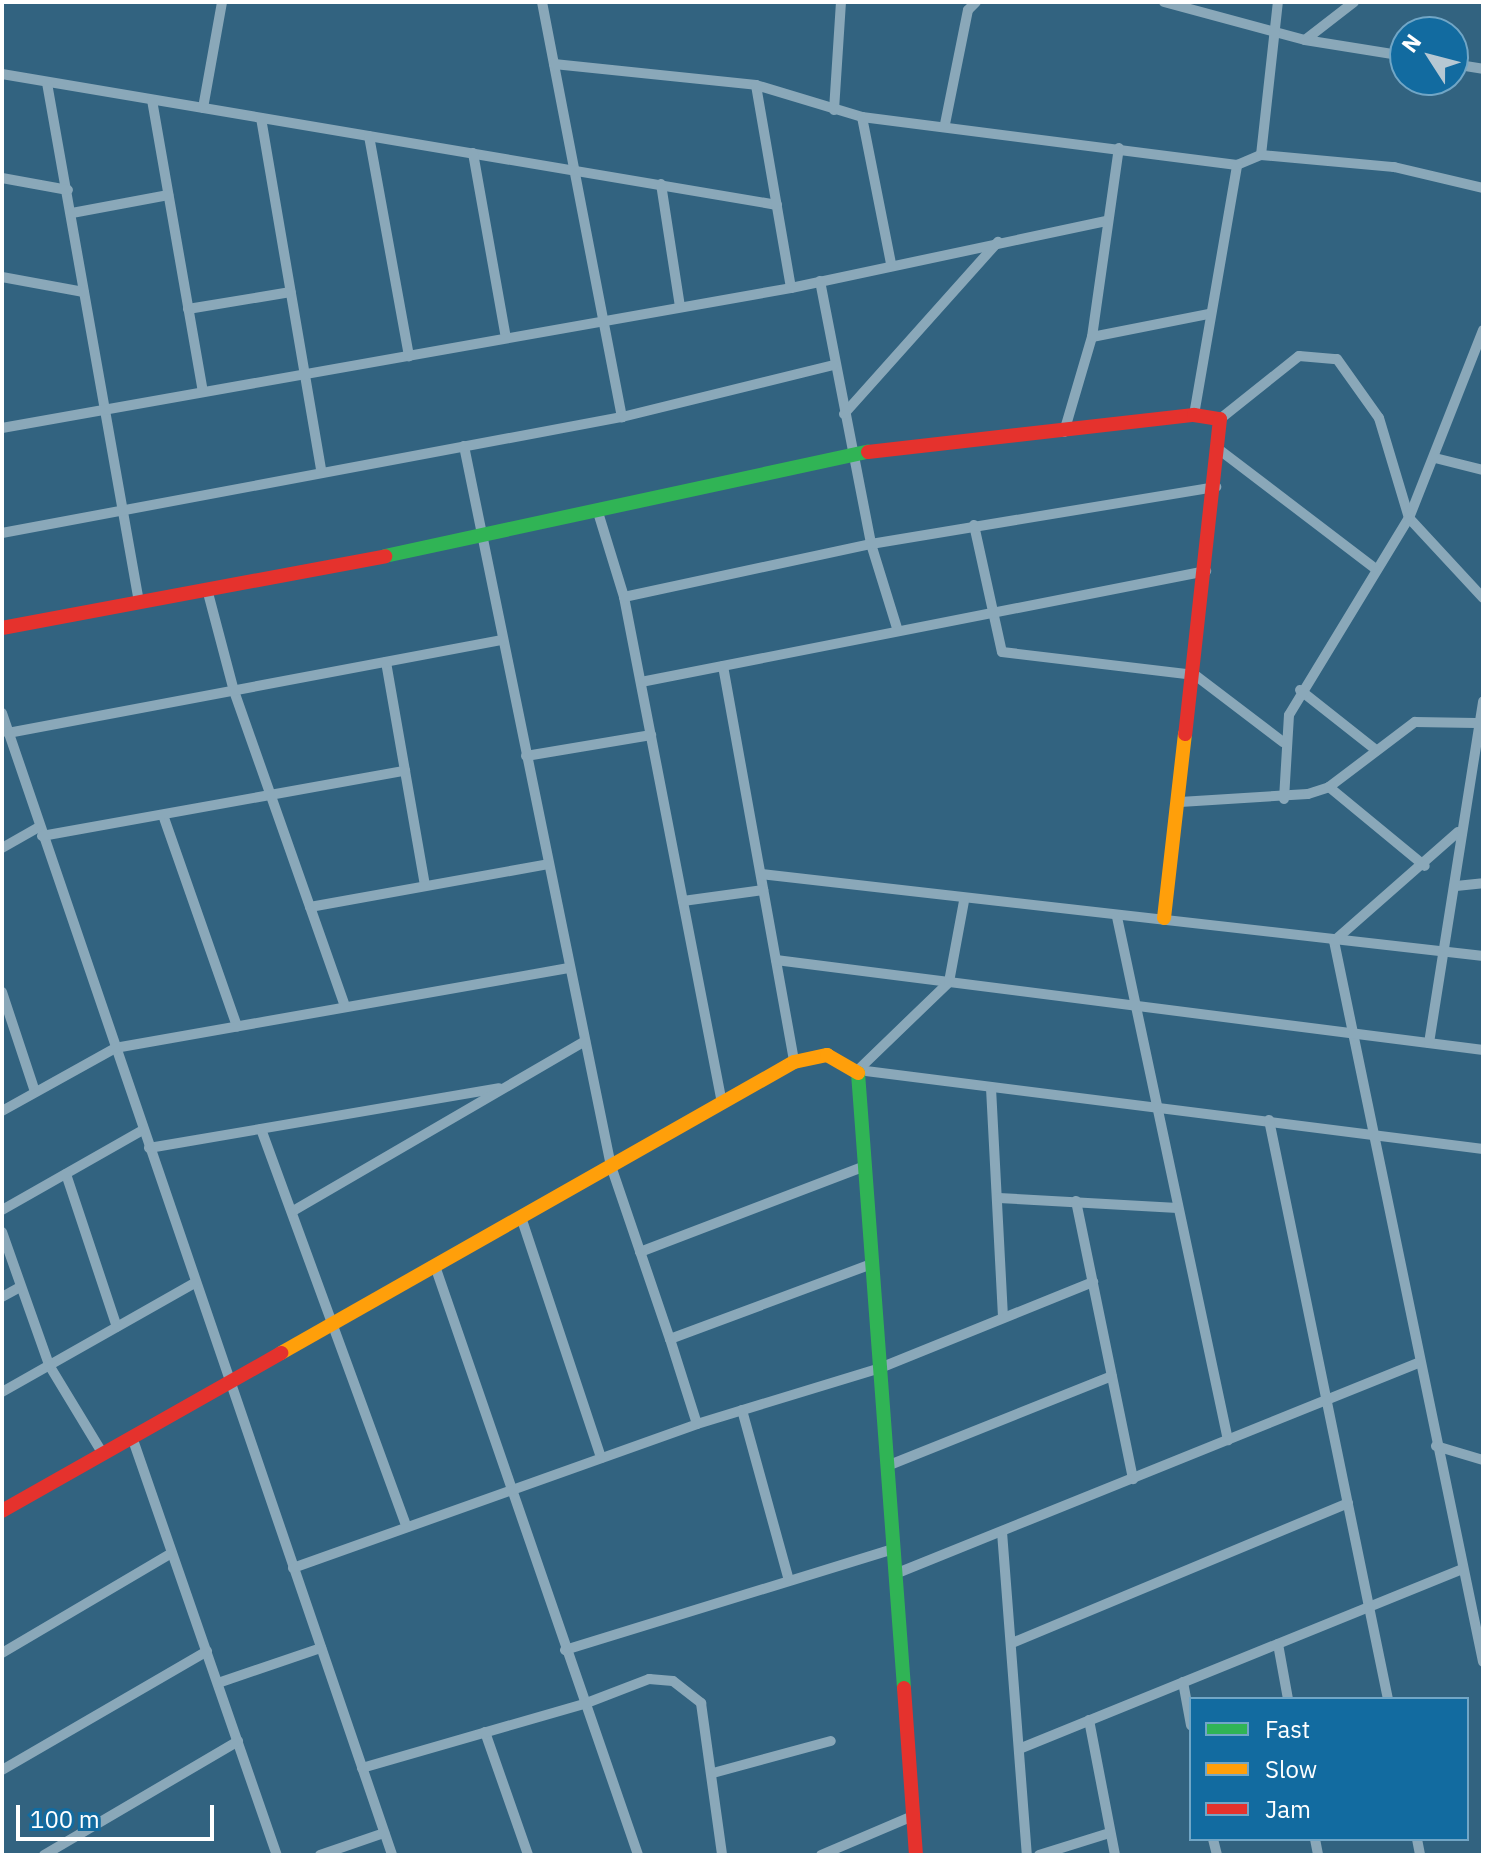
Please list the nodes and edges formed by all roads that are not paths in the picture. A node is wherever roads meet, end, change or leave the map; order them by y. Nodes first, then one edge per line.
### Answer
1 (222, 2) edge
2 (542, 2) edge
3 (841, 2) edge
4 (976, 2) edge
5 (1164, 2) edge
6 (1278, 2) edge
7 (1354, 2) edge
8 (1274, 32) junction
9 (1305, 40) junction
10 (1389, 53) edge
11 (554, 64) junction
12 (2, 74) edge
13 (47, 83) junction
14 (756, 85) junction
15 (152, 100) junction
16 (203, 108) junction
17 (834, 110) junction
18 (862, 117) junction
19 (261, 118) junction
20 (945, 124) junction
21 (369, 136) junction
22 (1119, 148) junction
23 (473, 153) junction
24 (1261, 155) junction
25 (1237, 165) junction
26 (576, 170) junction
27 (2, 178) edge
28 (661, 184) junction
29 (1483, 188) edge
30 (68, 190) junction
31 (168, 195) junction
32 (777, 205) junction
33 (72, 213) junction
34 (1105, 221) junction
35 (998, 242) junction
36 (891, 263) junction
37 (2, 277) edge
38 (820, 281) junction
39 (791, 288) junction
40 (84, 292) junction
41 (291, 292) junction
42 (680, 307) junction
43 (188, 309) junction
44 (1208, 314) junction
45 (605, 321) junction
46 (1483, 330) edge
47 (1092, 337) junction
48 (506, 338) junction
49 (409, 356) junction
50 (834, 365) junction
51 (305, 374) junction
52 (203, 392) junction
53 (105, 410) junction
54 (844, 414) junction
55 (1194, 415) junction
56 (622, 417) junction
57 (1220, 419) junction
58 (2, 428) edge
59 (1064, 432) junction
60 (464, 446) junction
61 (1217, 448) junction
62 (853, 454) junction
63 (1435, 458) junction
64 (1483, 470) edge
65 (322, 473) junction
66 (1216, 487) junction
67 (597, 509) junction
68 (123, 510) junction
69 (1409, 518) junction
70 (974, 525) junction
71 (2, 533) edge
72 (481, 538) junction
73 (871, 544) junction
74 (1376, 569) junction
75 (1206, 571) junction
76 (207, 589) junction
77 (624, 597) junction
78 (1483, 598) edge
79 (139, 602) junction
80 (994, 611) junction
81 (2, 628) edge
82 (898, 631) junction
83 (502, 640) junction
84 (386, 662) junction
85 (723, 666) junction
86 (1195, 675) junction
87 (641, 682) junction
88 (1300, 690) junction
89 (234, 691) junction
90 (1483, 701) edge
91 (2, 713) edge
92 (1476, 723) junction
93 (8, 733) junction
94 (651, 735) junction
95 (1283, 742) junction
96 (1376, 750) junction
97 (7, 752) edge
98 (526, 756) junction
99 (405, 771) junction
100 (1329, 787) junction
101 (271, 795) junction
102 (1284, 799) junction
103 (1180, 802) junction
104 (163, 815) junction
105 (40, 832) junction
106 (1458, 832) junction
107 (2, 848) edge
108 (548, 864) junction
109 (1425, 866) junction
110 (761, 874) junction
111 (1483, 883) edge
112 (425, 886) junction
113 (1456, 886) junction
114 (763, 890) junction
115 (683, 901) junction
116 (964, 901) junction
117 (310, 907) junction
118 (1117, 917) junction
119 (1164, 918) junction
120 (1334, 941) junction
121 (1442, 951) junction
122 (1483, 956) edge
123 (776, 960) junction
124 (570, 968) junction
125 (949, 982) junction
126 (2, 992) edge
127 (4, 1005) edge
128 (1135, 1006) junction
129 (345, 1007) junction
130 (237, 1026) junction
131 (1353, 1033) junction
132 (585, 1041) junction
133 (1429, 1043) junction
134 (115, 1048) junction
135 (1483, 1050) edge
136 (794, 1062) junction
137 (858, 1070) junction
138 (499, 1088) junction
139 (991, 1088) junction
140 (35, 1092) junction
141 (722, 1103) junction
142 (1157, 1108) junction
143 (2, 1111) edge
144 (1269, 1120) junction
145 (261, 1129) junction
146 (143, 1130) junction
147 (1374, 1136) junction
148 (149, 1148) junction
149 (1483, 1149) edge
150 (611, 1166) junction
151 (865, 1166) junction
152 (66, 1174) junction
153 (999, 1198) junction
154 (1076, 1201) junction
155 (1178, 1208) junction
156 (2, 1210) edge
157 (293, 1211) junction
158 (521, 1217) junction
159 (2, 1232) edge
160 (640, 1252) junction
161 (872, 1264) junction
162 (435, 1266) junction
163 (1093, 1282) junction
164 (195, 1283) junction
165 (20, 1287) junction
166 (2, 1297) edge
167 (1003, 1316) junction
168 (337, 1321) junction
169 (117, 1327) junction
170 (670, 1339) junction
171 (1418, 1363) junction
172 (49, 1365) junction
173 (880, 1368) junction
174 (1112, 1376) junction
175 (229, 1382) junction
176 (2, 1392) edge
177 (1327, 1400) junction
178 (742, 1410) junction
179 (697, 1424) junction
180 (132, 1437) junction
181 (1228, 1440) junction
182 (1436, 1446) junction
183 (103, 1454) junction
184 (601, 1458) junction
185 (1483, 1460) edge
186 (887, 1466) junction
187 (1133, 1479) junction
188 (508, 1491) junction
189 (1348, 1503) junction
190 (2, 1511) edge
191 (407, 1527) junction
192 (1002, 1532) junction
193 (893, 1549) junction
194 (172, 1553) junction
195 (293, 1568) junction
196 (1463, 1569) junction
197 (895, 1574) junction
198 (789, 1581) junction
199 (1369, 1606) junction
200 (1012, 1643) junction
201 (1278, 1644) junction
202 (321, 1648) junction
203 (565, 1650) junction
204 (207, 1651) junction
205 (2, 1653) edge
206 (1483, 1662) edge
207 (1183, 1682) junction
208 (218, 1683) junction
209 (1288, 1697) edge
210 (1388, 1697) edge
211 (584, 1704) junction
212 (1189, 1714) edge
213 (1089, 1720) junction
214 (485, 1732) junction
215 (238, 1741) junction
216 (831, 1741) dead end
217 (1019, 1749) junction
218 (362, 1768) junction
219 (2, 1770) edge
220 (713, 1773) junction
221 (913, 1816) junction
222 (384, 1833) junction
223 (1109, 1833) junction
224 (44, 1855) edge
225 (277, 1855) edge
226 (320, 1855) edge
227 (392, 1855) edge
228 (528, 1855) edge
229 (638, 1855) edge
230 (722, 1855) edge
231 (821, 1855) edge
232 (916, 1855) edge
233 (1027, 1855) edge
234 (1039, 1855) edge
235 (1115, 1855) edge

1 - 16 street
2 - 11 street
3 - 17 street
4 - 20 street
5 - 8 street
6 - 8 street
7 - 9 street
8 - 9 street
8 - 24 street
9 - 10 street
11 - 14 street
11 - 26 street
12 - 13 street
13 - 15 street
13 - 30 street
14 - 17 street
14 - 32 street
15 - 16 street
15 - 31 street
16 - 19 street
17 - 18 street
18 - 20 street
18 - 36 street
19 - 21 street
19 - 41 street
20 - 22 street
21 - 23 street
21 - 49 street
22 - 25 street
22 - 34 street
23 - 26 street
23 - 48 street
24 - 25 street
24 - 29 street
25 - 44 street
26 - 28 street
26 - 45 street
27 - 30 street
28 - 32 street
28 - 42 street
30 - 33 street
31 - 33 street
31 - 43 street
32 - 39 street
33 - 40 street
34 - 35 street
34 - 47 street
35 - 36 street
35 - 54 street
36 - 38 street
37 - 40 street
38 - 39 street
38 - 50 street
39 - 42 street
40 - 53 street
41 - 43 street
41 - 51 street
42 - 45 street
43 - 52 street
44 - 47 street
44 - 55 street
45 - 48 street
45 - 56 street
46 - 63 street
47 - 59 street
48 - 49 street
49 - 51 street
50 - 54 street
50 - 56 street
51 - 52 street
51 - 65 street
52 - 53 street
53 - 58 street
53 - 68 street
54 - 62 street
55 - 57 street
55 - 59 street
56 - 60 street
57 - 61 street
57 - 69 street
59 - 62 street
60 - 65 street
60 - 72 street
61 - 66 street
61 - 74 street
62 - 67 street
62 - 73 street
63 - 64 street
63 - 69 street
65 - 68 street
66 - 70 street
66 - 75 street
67 - 72 street
67 - 77 street
68 - 71 street
68 - 79 street
69 - 74 street
69 - 78 street
70 - 73 street
70 - 80 street
72 - 76 street
72 - 83 street
73 - 77 street
73 - 82 street
74 - 88 street
75 - 80 street
75 - 86 street
76 - 79 street
76 - 89 street
77 - 87 street
79 - 81 street
80 - 82 street
80 - 86 street
82 - 85 street
83 - 84 street
83 - 98 street
84 - 89 street
84 - 99 street
85 - 87 street
85 - 110 street
86 - 95 street
86 - 103 street
87 - 94 street
88 - 95 street
88 - 96 street
89 - 93 street
89 - 101 street
90 - 92 street
91 - 93 street
92 - 96 street
92 - 106 street
93 - 97 street
94 - 98 street
94 - 115 street
95 - 102 street
96 - 100 street
97 - 105 street
98 - 108 street
99 - 101 street
99 - 112 street
100 - 102 street
100 - 109 street
101 - 104 street
101 - 117 street
102 - 103 street
103 - 119 street
104 - 105 street
104 - 130 street
105 - 107 street
105 - 134 street
106 - 109 street
106 - 113 street
108 - 112 street
108 - 124 street
109 - 120 street
110 - 114 street
110 - 116 street
111 - 113 street
112 - 117 street
113 - 121 street
114 - 115 street
114 - 123 street
115 - 141 street
116 - 118 street
116 - 125 street
117 - 129 street
118 - 119 street
118 - 128 street
119 - 120 street
120 - 121 street
120 - 131 street
121 - 122 street
121 - 133 street
123 - 125 street
123 - 136 street
124 - 129 street
124 - 132 street
125 - 128 street
125 - 137 street
126 - 127 street
127 - 140 street
128 - 131 street
128 - 142 street
129 - 130 street
130 - 134 street
131 - 133 street
131 - 147 street
132 - 138 street
132 - 150 street
133 - 135 street
134 - 140 street
134 - 146 street
136 - 137 street
136 - 141 street
137 - 139 street
137 - 151 street
138 - 145 street
138 - 157 street
139 - 142 street
139 - 153 street
140 - 143 street
141 - 150 street
142 - 144 street
142 - 155 street
144 - 147 street
144 - 177 street
145 - 148 street
145 - 157 street
146 - 148 street
146 - 152 street
147 - 149 street
147 - 171 street
148 - 164 street
150 - 158 street
150 - 160 street
151 - 160 street
151 - 161 street
152 - 156 street
152 - 169 street
153 - 154 street
153 - 167 street
154 - 155 street
154 - 163 street
155 - 181 street
157 - 168 street
158 - 162 street
158 - 184 street
159 - 165 street
160 - 170 street
161 - 170 street
161 - 173 street
162 - 168 street
162 - 188 street
163 - 167 street
163 - 174 street
164 - 169 street
164 - 175 street
165 - 166 street
165 - 172 street
167 - 173 street
168 - 175 street
168 - 191 street
169 - 172 street
170 - 179 street
171 - 177 street
171 - 182 street
172 - 176 street
172 - 183 street
173 - 178 street
173 - 186 street
174 - 186 street
174 - 187 street
175 - 180 street
175 - 195 street
177 - 181 street
177 - 189 street
178 - 179 street
178 - 198 street
179 - 184 street
180 - 183 street
180 - 194 street
181 - 187 street
182 - 185 street
182 - 196 street
183 - 190 street
184 - 188 street
186 - 193 street
187 - 192 street
188 - 191 street
188 - 203 street
189 - 199 street
189 - 200 street
191 - 195 street
192 - 197 street
192 - 200 street
193 - 197 street
193 - 198 street
194 - 204 street
194 - 205 street
195 - 202 street
196 - 199 street
196 - 206 street
197 - 221 street
198 - 203 street
199 - 201 street
199 - 210 street
200 - 217 street
201 - 207 street
201 - 209 street
202 - 208 street
202 - 218 street
203 - 211 street
204 - 208 street
204 - 219 street
207 - 212 street
207 - 213 street
208 - 215 street
211 - 214 street
211 - 220 street
211 - 229 street
213 - 217 street
213 - 223 street
214 - 218 street
214 - 228 street
215 - 224 street
215 - 225 street
216 - 220 street
217 - 233 street
218 - 222 street
220 - 230 street
221 - 231 street
221 - 232 street
222 - 226 street
222 - 227 street
223 - 234 street
223 - 235 street

